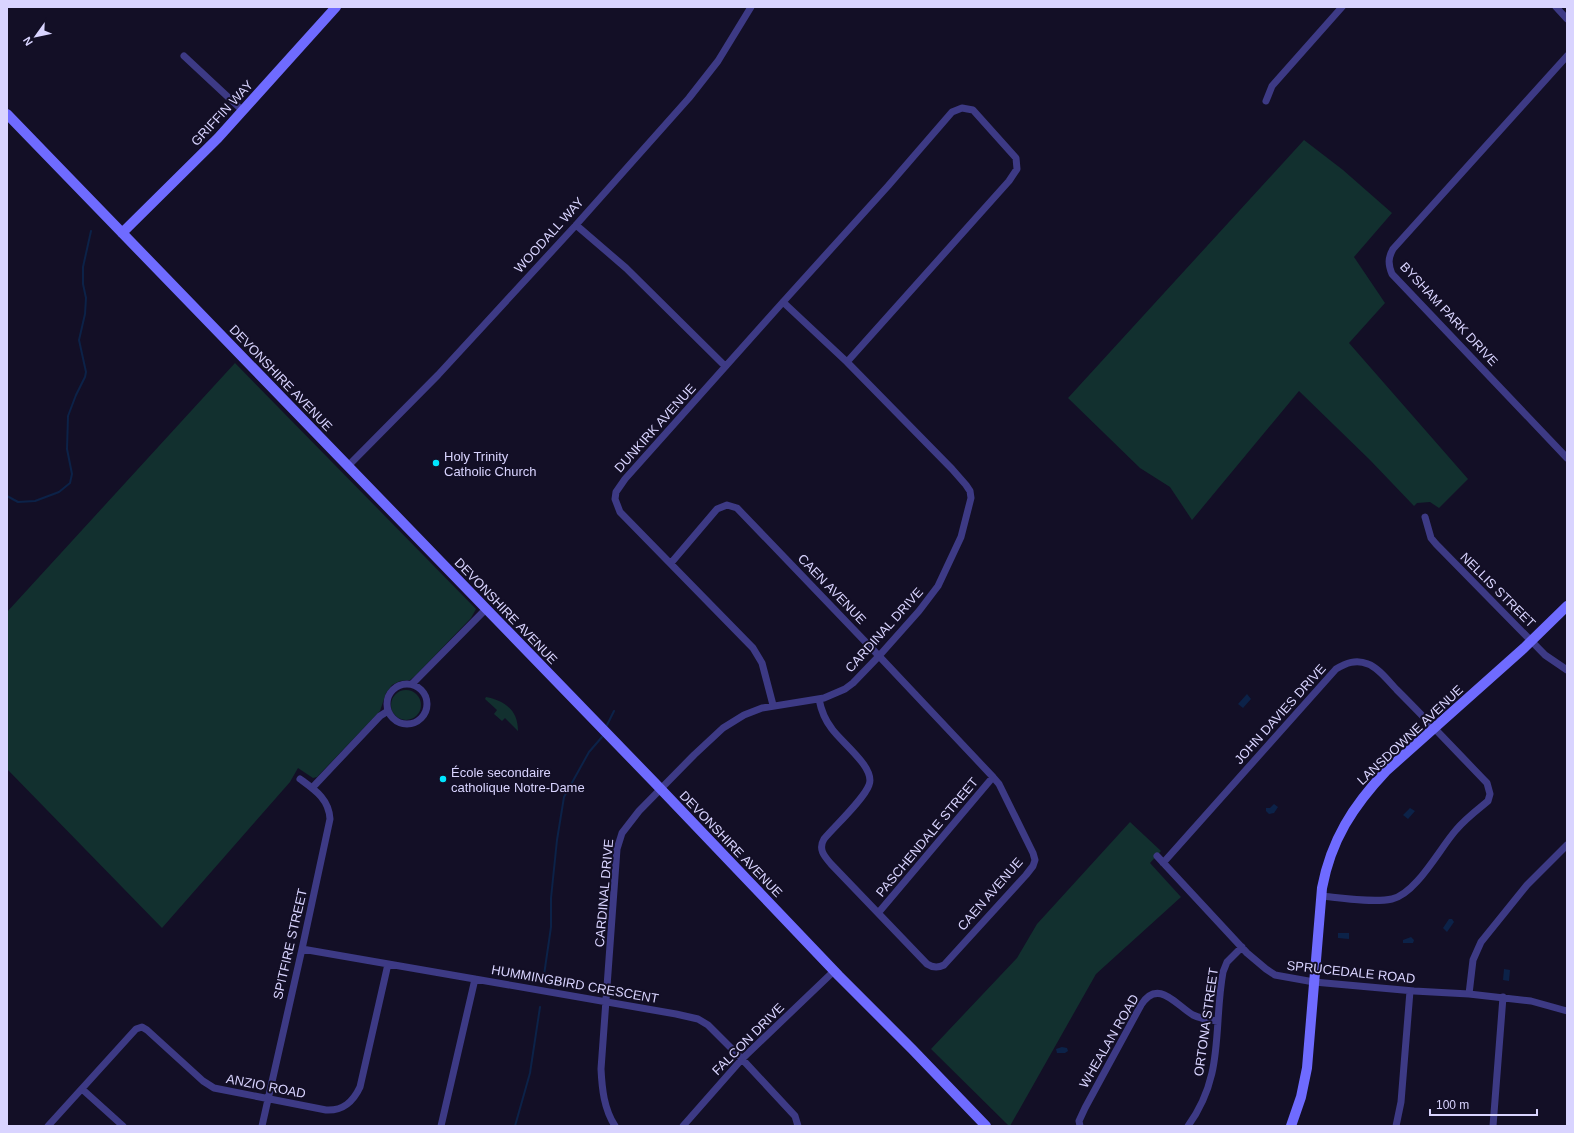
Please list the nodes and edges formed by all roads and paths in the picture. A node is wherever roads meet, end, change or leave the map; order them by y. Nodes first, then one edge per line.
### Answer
1 (336, 7) edge
2 (751, 7) edge
3 (1342, 7) edge
4 (1556, 7) edge
5 (1567, 19) edge
6 (184, 56) dead end
7 (1567, 56) edge
8 (1266, 101) dead end
9 (242, 111) junction
10 (7, 114) edge
11 (576, 225) junction
12 (122, 233) junction
13 (783, 302) junction
14 (847, 362) junction
15 (725, 366) junction
16 (1567, 458) edge
17 (348, 466) junction
18 (1426, 517) dead end
19 (671, 563) junction
20 (1567, 606) edge
21 (486, 609) junction
22 (1531, 641) junction
23 (879, 656) junction
24 (1567, 670) edge
25 (412, 684) junction
26 (818, 699) junction
27 (773, 705) junction
28 (388, 711) junction
29 (1435, 728) junction
30 (993, 777) junction
31 (300, 779) dead end
32 (312, 788) junction
33 (660, 789) junction
34 (1567, 845) edge
35 (1157, 856) dead end
36 (1163, 863) junction
37 (1322, 896) junction
38 (879, 912) junction
39 (1242, 947) junction
40 (302, 949) junction
41 (388, 964) junction
42 (834, 971) junction
43 (475, 979) junction
44 (1314, 982) junction
45 (1410, 991) junction
46 (1469, 994) junction
47 (1503, 997) junction
48 (607, 1002) junction
49 (1567, 1011) edge
50 (1218, 1021) junction
51 (742, 1059) junction
52 (82, 1089) junction
53 (268, 1099) junction
54 (48, 1126) edge
55 (123, 1126) edge
56 (262, 1126) edge
57 (441, 1126) edge
58 (615, 1126) edge
59 (683, 1126) edge
60 (798, 1126) edge
61 (986, 1126) edge
62 (1080, 1126) edge
63 (1188, 1126) edge
64 (1291, 1126) edge
65 (1396, 1126) edge
66 (1493, 1126) edge

1 - 9 main road, GRIFFIN WAY
2 - 11 street, WOODALL WAY
3 - 8 street
4 - 5 street
6 - 9 street
7 - 16 street, BYSHAM PARK DRIVE
9 - 12 main road, GRIFFIN WAY
10 - 12 main road, DEVONSHIRE AVENUE
11 - 15 street
11 - 17 street, WOODALL WAY
12 - 17 main road, DEVONSHIRE AVENUE
13 - 14 street, CARDINAL DRIVE
13 - 14 street
13 - 15 street
14 - 23 street, CARDINAL DRIVE
15 - 19 street, DUNKIRK AVENUE
17 - 21 main road, DEVONSHIRE AVENUE
18 - 22 street, NELLIS STREET
19 - 23 street, CAEN AVENUE
19 - 27 street, DUNKIRK AVENUE
20 - 22 main road, LANSDOWNE AVENUE
21 - 25 street
21 - 33 main road, DEVONSHIRE AVENUE
22 - 24 street, NELLIS STREET
22 - 29 main road, LANSDOWNE AVENUE
23 - 26 street, CARDINAL DRIVE
23 - 30 street, CAEN AVENUE
25 - 28 street
25 - 28 street
26 - 27 street, CARDINAL DRIVE
26 - 38 street, CAEN AVENUE
27 - 33 street, CARDINAL DRIVE
28 - 32 street
29 - 36 street, JOHN DAVIES DRIVE
29 - 37 main road, LANSDOWNE AVENUE
29 - 37 street, JOHN DAVIES DRIVE
30 - 38 street, PASCHENDALE STREET
30 - 38 street, CAEN AVENUE
31 - 32 street, SPITFIRE STREET
32 - 40 street, SPITFIRE STREET
33 - 42 main road, DEVONSHIRE AVENUE
33 - 48 street, CARDINAL DRIVE
34 - 46 street
35 - 36 street, SPRUCEDALE ROAD
36 - 39 street, SPRUCEDALE ROAD
37 - 44 main road, LANSDOWNE AVENUE
39 - 44 street, SPRUCEDALE ROAD
39 - 50 street, ORTONA STREET
40 - 41 street, HUMMINGBIRD CRESCENT
40 - 53 street, SPITFIRE STREET
41 - 43 street, HUMMINGBIRD CRESCENT
41 - 53 street, ANZIO ROAD
42 - 51 street, FALCON DRIVE
42 - 61 main road, DEVONSHIRE AVENUE
43 - 48 street, HUMMINGBIRD CRESCENT
43 - 57 street
44 - 45 street, SPRUCEDALE ROAD
44 - 64 main road, LANSDOWNE AVENUE
45 - 46 street, SPRUCEDALE ROAD
45 - 65 street
46 - 47 street, SPRUCEDALE ROAD
47 - 49 street, SPRUCEDALE ROAD
47 - 66 street
48 - 51 street, HUMMINGBIRD CRESCENT
48 - 58 street, CARDINAL DRIVE
50 - 62 street, WHEALAN ROAD
50 - 63 street, ORTONA STREET
51 - 59 street, FALCON DRIVE
51 - 60 street, HUMMINGBIRD CRESCENT
52 - 53 street, ANZIO ROAD
52 - 54 street, ANZIO ROAD
52 - 55 street
53 - 56 street, SPITFIRE STREET

